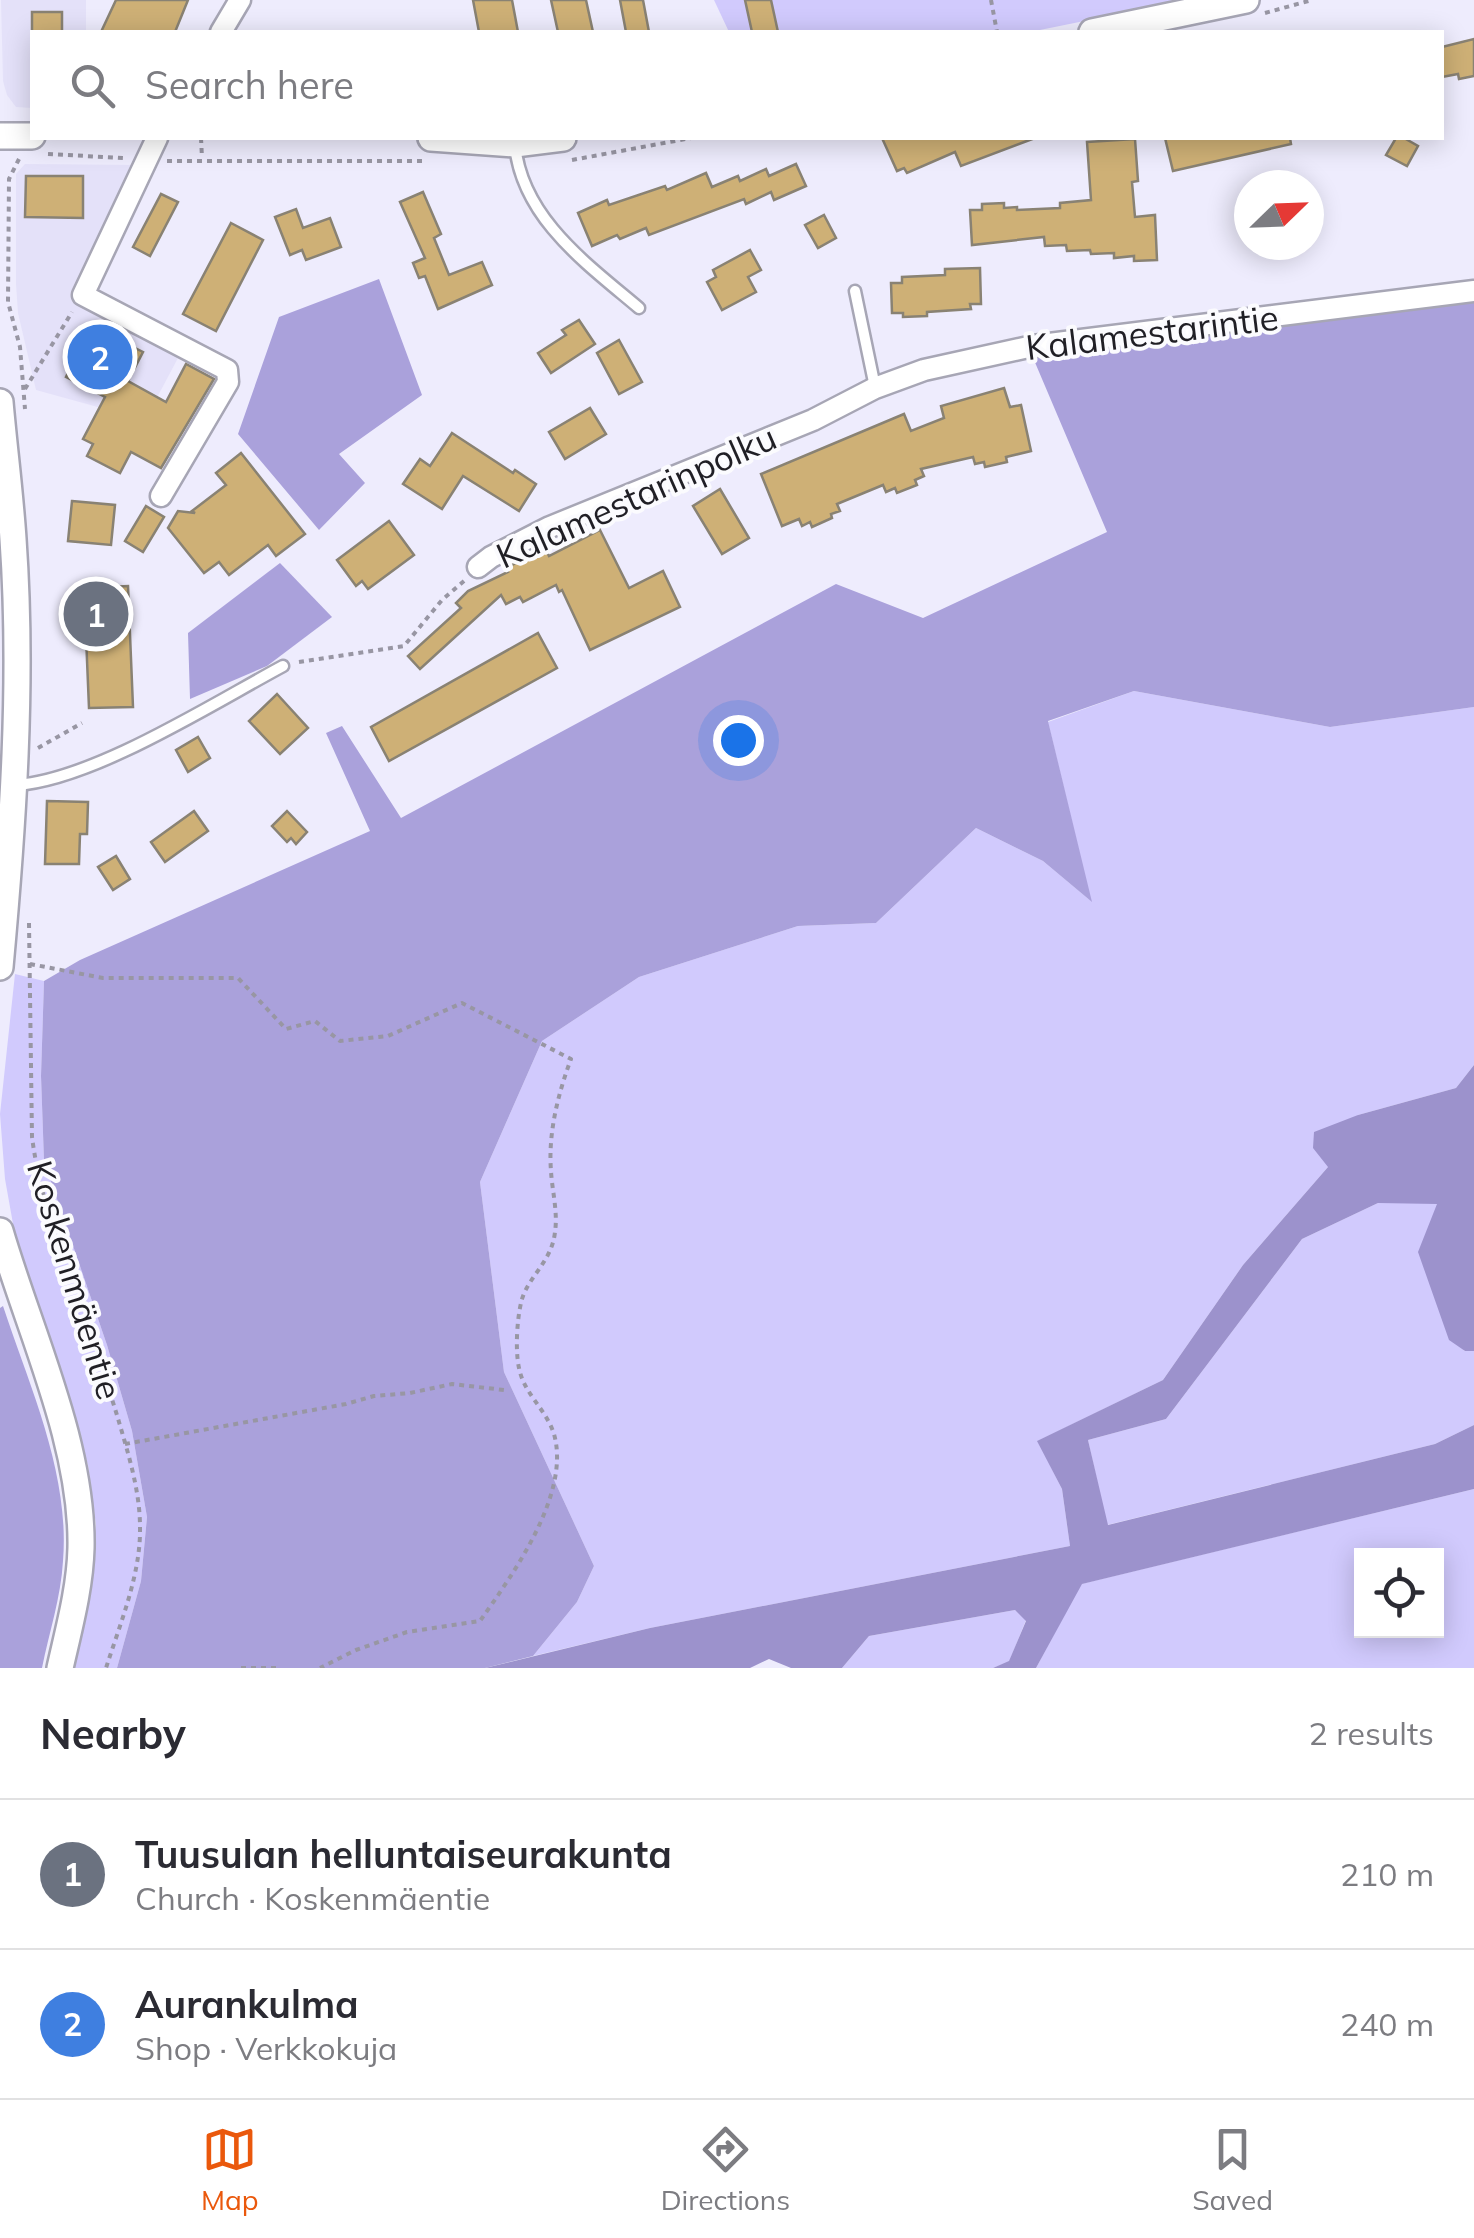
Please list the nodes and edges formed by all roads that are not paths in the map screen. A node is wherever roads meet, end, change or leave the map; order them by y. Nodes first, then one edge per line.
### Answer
1 (240, 0) edge
2 (1246, 0) edge
3 (222, 30) edge
4 (1102, 30) edge
5 (0, 136) edge
6 (156, 140) edge
7 (515, 144) junction
8 (29, 149) edge
9 (434, 149) edge
10 (562, 150) edge
11 (855, 290) dead end
12 (1474, 291) edge
13 (639, 308) dead end
14 (875, 388) junction
15 (0, 402) edge
16 (839, 406) joint
17 (161, 496) dead end
18 (478, 568) road end
19 (282, 666) road end
20 (14, 786) junction
21 (5, 848) edge
22 (0, 966) edge
23 (0, 1231) edge
24 (60, 1668) edge

1 - 3 street
2 - 4 street
5 - 8 street
6 - 17 street
7 - 9 street
7 - 10 street
7 - 13 lane
11 - 14 lane
12 - 14 street, Kalamestarintie
14 - 16 street, Kalamestarintie
15 - 20 street
16 - 18 street, Kalamestarinpolku
19 - 20 lane
20 - 21 street
21 - 22 street
23 - 24 street, Koskenmäentie

